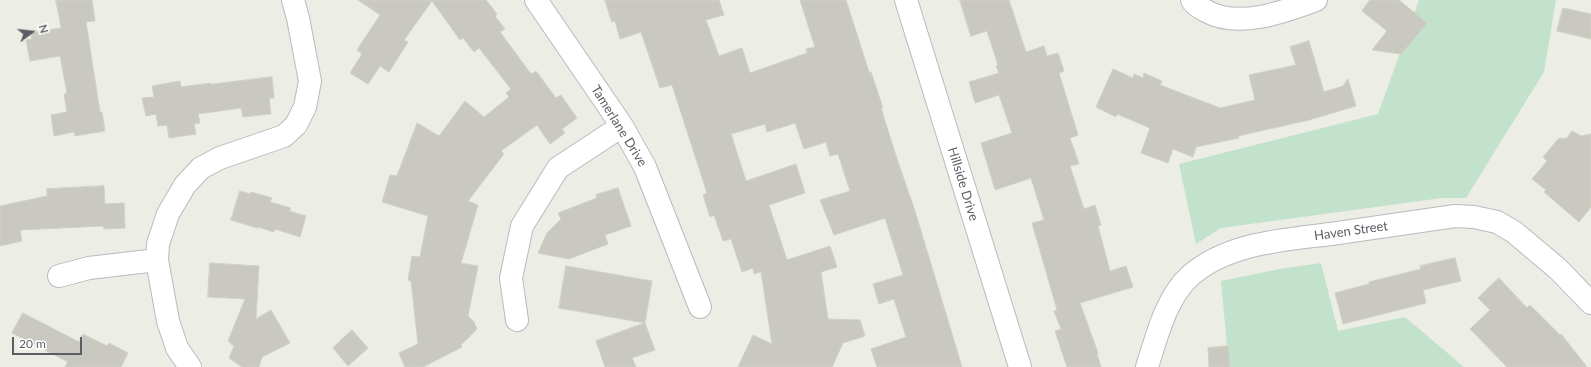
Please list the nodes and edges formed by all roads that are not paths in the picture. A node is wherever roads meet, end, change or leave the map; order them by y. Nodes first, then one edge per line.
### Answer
1 (293, 0) edge
2 (536, 0) edge
3 (906, 0) edge
4 (1192, 0) edge
5 (1316, 0) edge
6 (622, 126) junction
7 (157, 260) junction
8 (59, 276) dead end
9 (1591, 303) edge
10 (700, 307) dead end
11 (518, 320) dead end
12 (190, 367) edge
13 (1020, 367) edge
14 (1147, 367) edge

1 - 7 street
2 - 6 street, Tamerlane Drive
3 - 13 street, Hillside Drive
4 - 5 street
6 - 10 street, Tamerlane Drive
6 - 11 street
7 - 8 street
7 - 12 street
9 - 14 street, Haven Street

